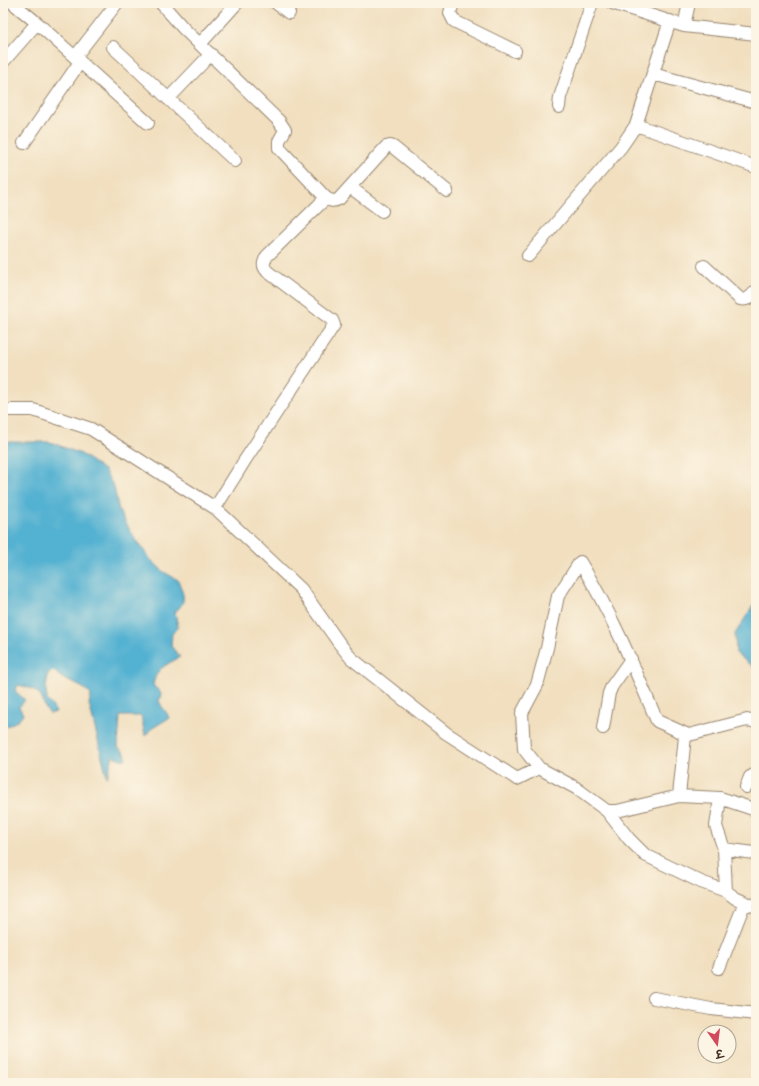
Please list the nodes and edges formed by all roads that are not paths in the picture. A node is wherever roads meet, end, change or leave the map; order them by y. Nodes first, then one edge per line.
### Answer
1 (13, 3) edge
2 (117, 3) edge
3 (162, 3) edge
4 (237, 3) edge
5 (276, 3) edge
6 (453, 3) edge
7 (592, 3) edge
8 (612, 3) edge
9 (689, 3) edge
10 (289, 14) dead end
11 (670, 21) junction
12 (37, 23) junction
13 (684, 26) junction
14 (756, 34) edge
15 (200, 44) junction
16 (114, 47) dead end
17 (515, 51) dead end
18 (211, 54) junction
19 (78, 59) junction
20 (3, 62) edge
21 (653, 74) junction
22 (168, 99) junction
23 (756, 102) edge
24 (559, 107) dead end
25 (148, 123) dead end
26 (636, 125) junction
27 (24, 143) dead end
28 (235, 161) dead end
29 (756, 167) edge
30 (350, 187) junction
31 (447, 191) dead end
32 (326, 198) junction
33 (382, 211) dead end
34 (528, 256) dead end
35 (704, 266) dead end
36 (756, 291) edge
37 (3, 410) edge
38 (215, 508) junction
39 (631, 659) junction
40 (756, 722) edge
41 (603, 728) dead end
42 (688, 735) junction
43 (539, 768) junction
44 (756, 774) edge
45 (746, 787) dead end
46 (679, 796) junction
47 (720, 798) junction
48 (756, 810) edge
49 (607, 811) junction
50 (724, 849) junction
51 (754, 853) dead end
52 (726, 891) junction
53 (745, 902) junction
54 (756, 907) edge
55 (719, 968) dead end
56 (654, 998) dead end
57 (756, 1014) edge

1 - 12 street
2 - 19 street
3 - 15 street
4 - 15 street
5 - 10 street
6 - 17 street
7 - 24 street
8 - 11 street
9 - 13 street
11 - 13 street
11 - 21 street
12 - 19 street
12 - 20 street
13 - 14 street
15 - 18 street
16 - 22 street
18 - 22 street
18 - 32 street
19 - 25 street
19 - 27 street
21 - 23 street
21 - 26 street
22 - 28 street
26 - 29 street
26 - 34 street
30 - 31 street
30 - 32 street
30 - 33 street
32 - 38 street
35 - 36 street
37 - 38 street
38 - 43 street
39 - 41 street
39 - 42 street
39 - 43 street
40 - 42 street
42 - 46 street
43 - 49 street
44 - 45 street
46 - 47 street
46 - 49 street
47 - 48 street
47 - 50 street
49 - 52 street
50 - 51 street
50 - 52 street
52 - 53 street
53 - 54 street
53 - 55 street
56 - 57 street

